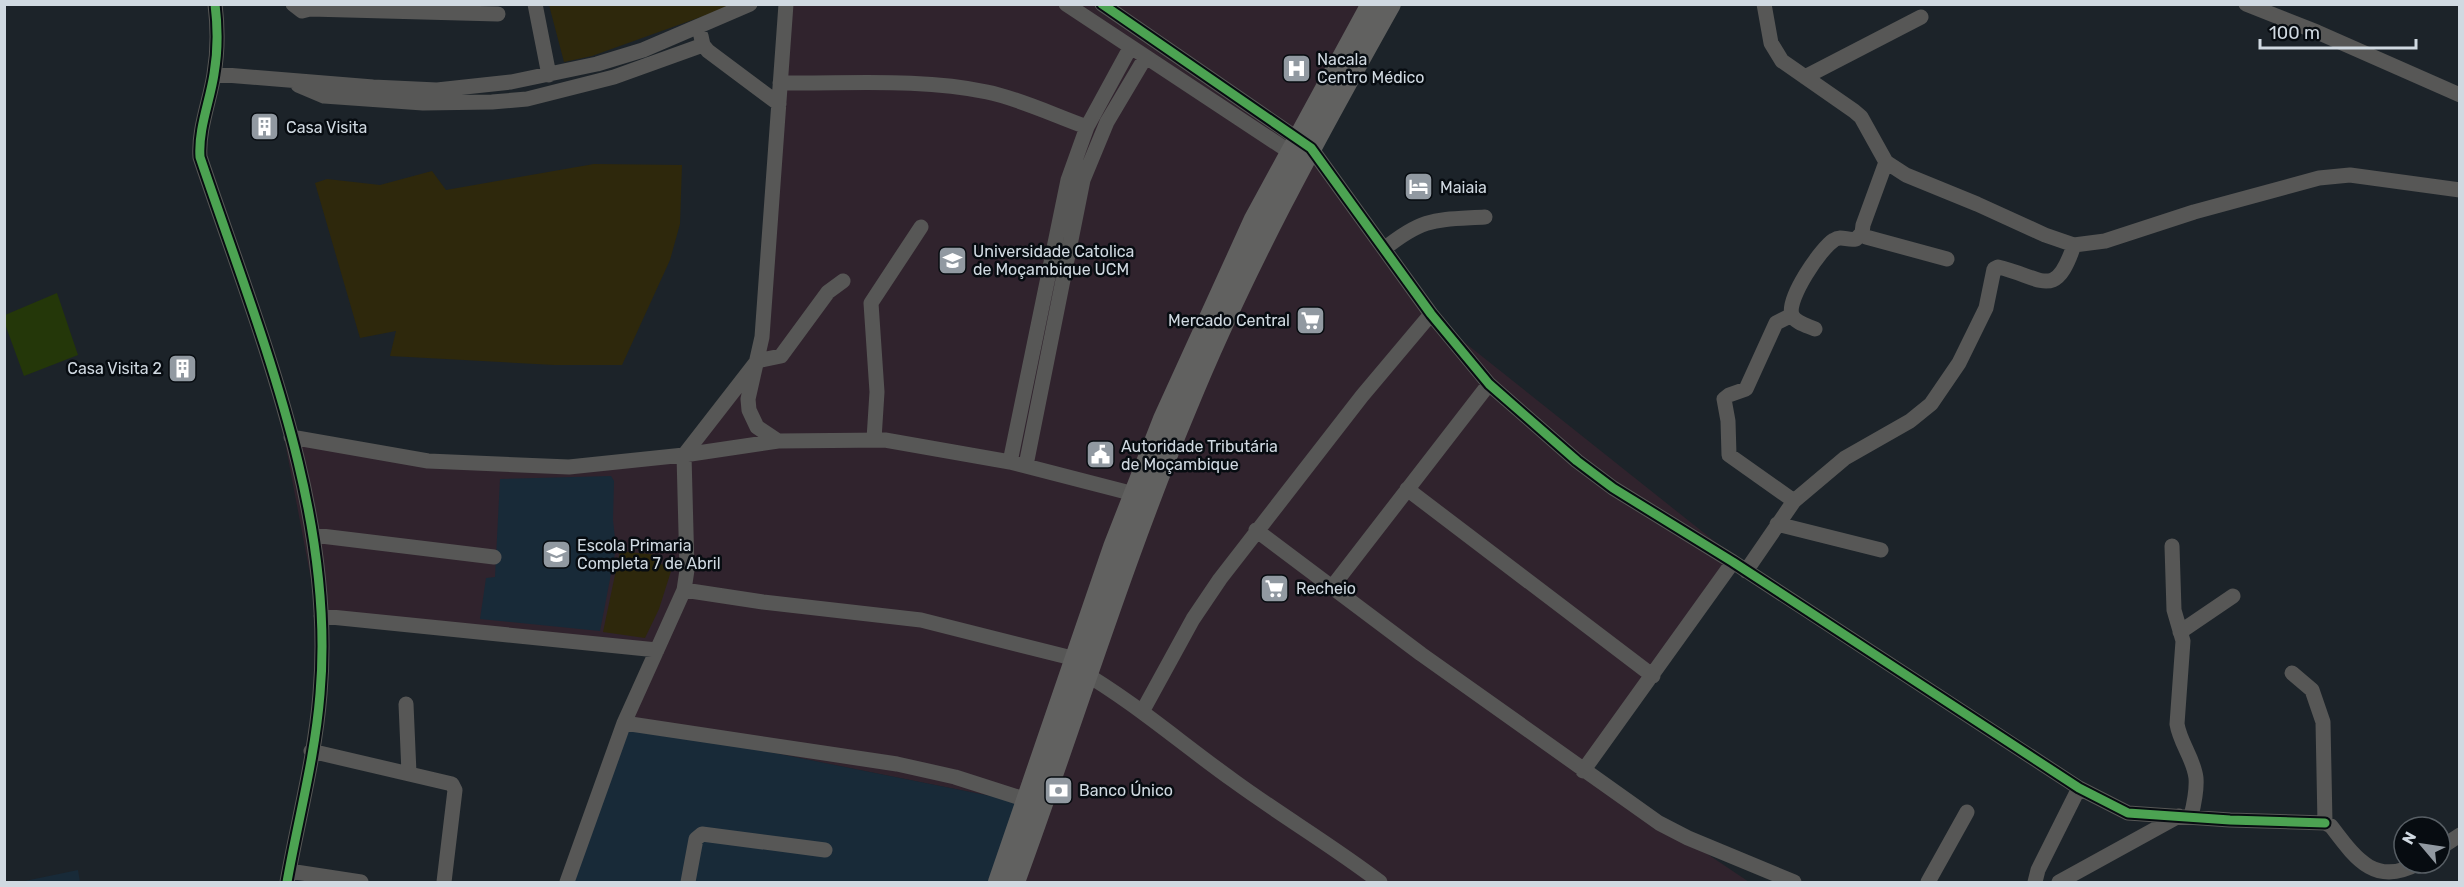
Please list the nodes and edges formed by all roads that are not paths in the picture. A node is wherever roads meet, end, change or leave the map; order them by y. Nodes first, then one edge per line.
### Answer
1 (214, 4) edge
2 (293, 4) edge
3 (535, 4) edge
4 (750, 4) edge
5 (786, 4) edge
6 (1066, 4) edge
7 (1101, 4) edge
8 (1371, 4) edge
9 (1391, 4) edge
10 (1764, 4) edge
11 (2246, 4) edge
12 (312, 7) edge
13 (498, 14) dead end
14 (1921, 17) dead end
15 (699, 28) junction
16 (703, 45) junction
17 (1130, 48) junction
18 (1145, 58) junction
19 (214, 74) junction
20 (549, 75) junction
21 (1805, 77) junction
22 (290, 81) junction
23 (780, 83) junction
24 (2460, 95) edge
25 (779, 104) junction
26 (1087, 127) junction
27 (1301, 149) junction
28 (1886, 162) junction
29 (2460, 190) edge
30 (1485, 217) dead end
31 (921, 227) dead end
32 (1863, 233) junction
33 (2074, 245) junction
34 (1384, 249) junction
35 (1947, 259) dead end
36 (843, 280) dead end
37 (1431, 314) junction
38 (1792, 315) junction
39 (1815, 329) dead end
40 (757, 361) junction
41 (1489, 384) junction
42 (291, 437) junction
43 (874, 439) junction
44 (778, 441) junction
45 (684, 455) junction
46 (1018, 464) junction
47 (1407, 489) junction
48 (1142, 496) junction
49 (1794, 501) junction
50 (1777, 524) junction
51 (1256, 530) junction
52 (313, 535) junction
53 (2172, 546) dead end
54 (1881, 550) dead end
55 (494, 557) dead end
56 (1733, 562) junction
57 (1746, 571) junction
58 (1332, 587) junction
59 (684, 590) junction
60 (2233, 596) dead end
61 (321, 616) junction
62 (2180, 632) junction
63 (657, 650) junction
64 (1079, 667) junction
65 (2292, 673) dead end
66 (1653, 676) junction
67 (406, 704) dead end
68 (1142, 712) junction
69 (624, 723) junction
70 (311, 751) junction
71 (1583, 771) junction
72 (409, 773) junction
73 (2079, 788) junction
74 (1027, 800) junction
75 (1967, 812) dead end
76 (2185, 816) junction
77 (2325, 823) junction
78 (825, 850) dead end
79 (2398, 875) edge
80 (288, 877) edge
81 (361, 882) edge
82 (444, 882) edge
83 (567, 882) edge
84 (688, 882) edge
85 (998, 882) edge
86 (1015, 882) edge
87 (1380, 882) edge
88 (1790, 882) edge
89 (1928, 882) edge
90 (2035, 882) edge
91 (2059, 882) edge

1 - 19 street
2 - 12 street
3 - 20 street
4 - 15 street
5 - 23 street
6 - 17 street
7 - 27 street
8 - 27 main road
9 - 27 main road
10 - 21 street
11 - 24 street
12 - 13 street
14 - 21 street
15 - 16 street
15 - 20 street
16 - 22 street
16 - 25 street
17 - 18 street
17 - 26 street
18 - 27 street
18 - 46 street
19 - 22 street
19 - 42 street
20 - 22 street
21 - 28 street
23 - 25 street
23 - 26 street
25 - 40 street
26 - 46 street
27 - 34 street
27 - 48 main road
28 - 32 street
28 - 33 street
29 - 33 street
30 - 34 street
31 - 43 street
32 - 35 street
32 - 38 street
33 - 49 street
34 - 37 street
36 - 40 street
37 - 41 street
37 - 51 street
38 - 39 street
38 - 49 street
40 - 44 street
40 - 45 street
41 - 47 street
41 - 56 street
42 - 45 street
42 - 52 street
43 - 44 street
43 - 46 street
44 - 45 street
45 - 59 street
46 - 48 street
47 - 58 street
47 - 66 street
48 - 64 main road
49 - 50 street
50 - 54 street
50 - 57 street
51 - 58 street
51 - 68 street
52 - 55 street
52 - 61 street
53 - 62 street
56 - 57 street
56 - 66 street
57 - 73 street
58 - 71 street
59 - 63 street
59 - 64 street
60 - 62 street
61 - 63 street
61 - 70 street
62 - 76 street
63 - 69 street
64 - 68 street
64 - 74 main road
64 - 86 main road
65 - 77 street
66 - 71 street
67 - 72 street
68 - 87 street
69 - 74 street
69 - 83 street
70 - 72 street
70 - 80 street
71 - 88 street
72 - 82 street
73 - 76 street
73 - 90 street
74 - 85 main road
75 - 89 street
76 - 77 street
76 - 91 street
77 - 79 street
78 - 84 street
80 - 81 street

